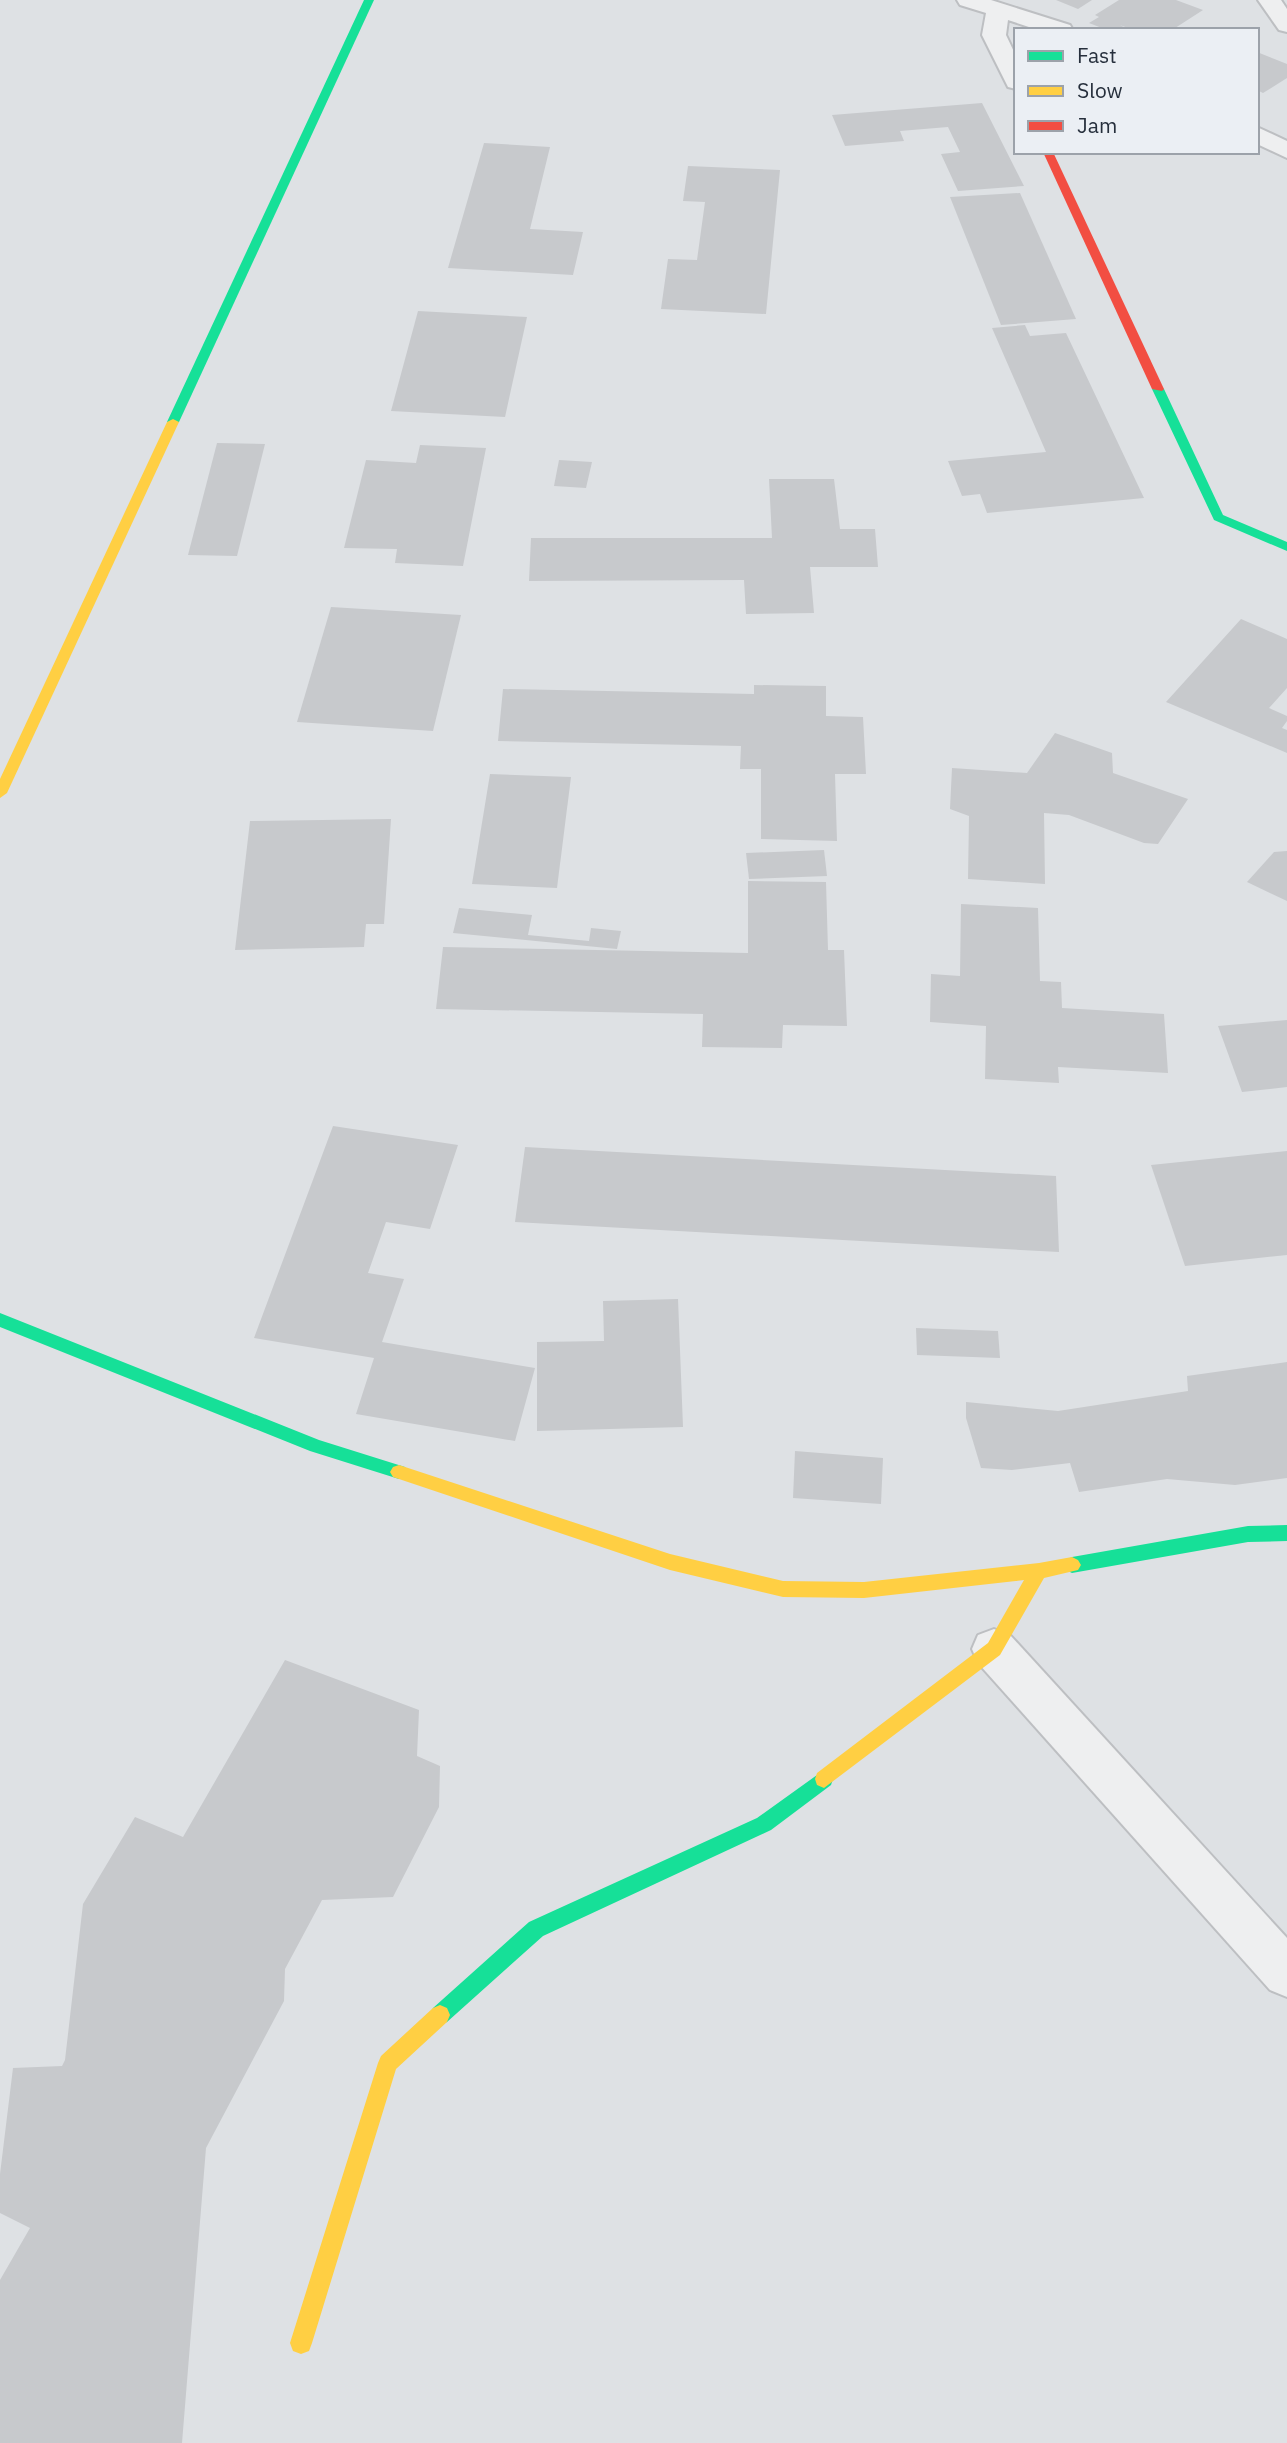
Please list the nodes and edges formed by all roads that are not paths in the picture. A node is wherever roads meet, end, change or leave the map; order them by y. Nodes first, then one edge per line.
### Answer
1 (369, 0) edge
2 (968, 0) edge
3 (1269, 0) edge
4 (998, 9) junction
5 (1287, 24) edge
6 (1056, 28) edge
7 (1014, 78) edge
8 (1259, 135) edge
9 (1287, 151) edge
10 (1049, 154) edge
11 (1287, 547) edge
12 (0, 793) edge
13 (0, 1320) edge
14 (1287, 1533) edge
15 (1039, 1571) junction
16 (994, 1649) junction
17 (1287, 1973) edge
18 (301, 2343) dead end

1 - 12 street
2 - 4 street
3 - 5 street
4 - 6 street
4 - 7 street
8 - 9 street
10 - 11 street
13 - 15 street
14 - 15 street
15 - 16 street
16 - 17 street
16 - 18 street

